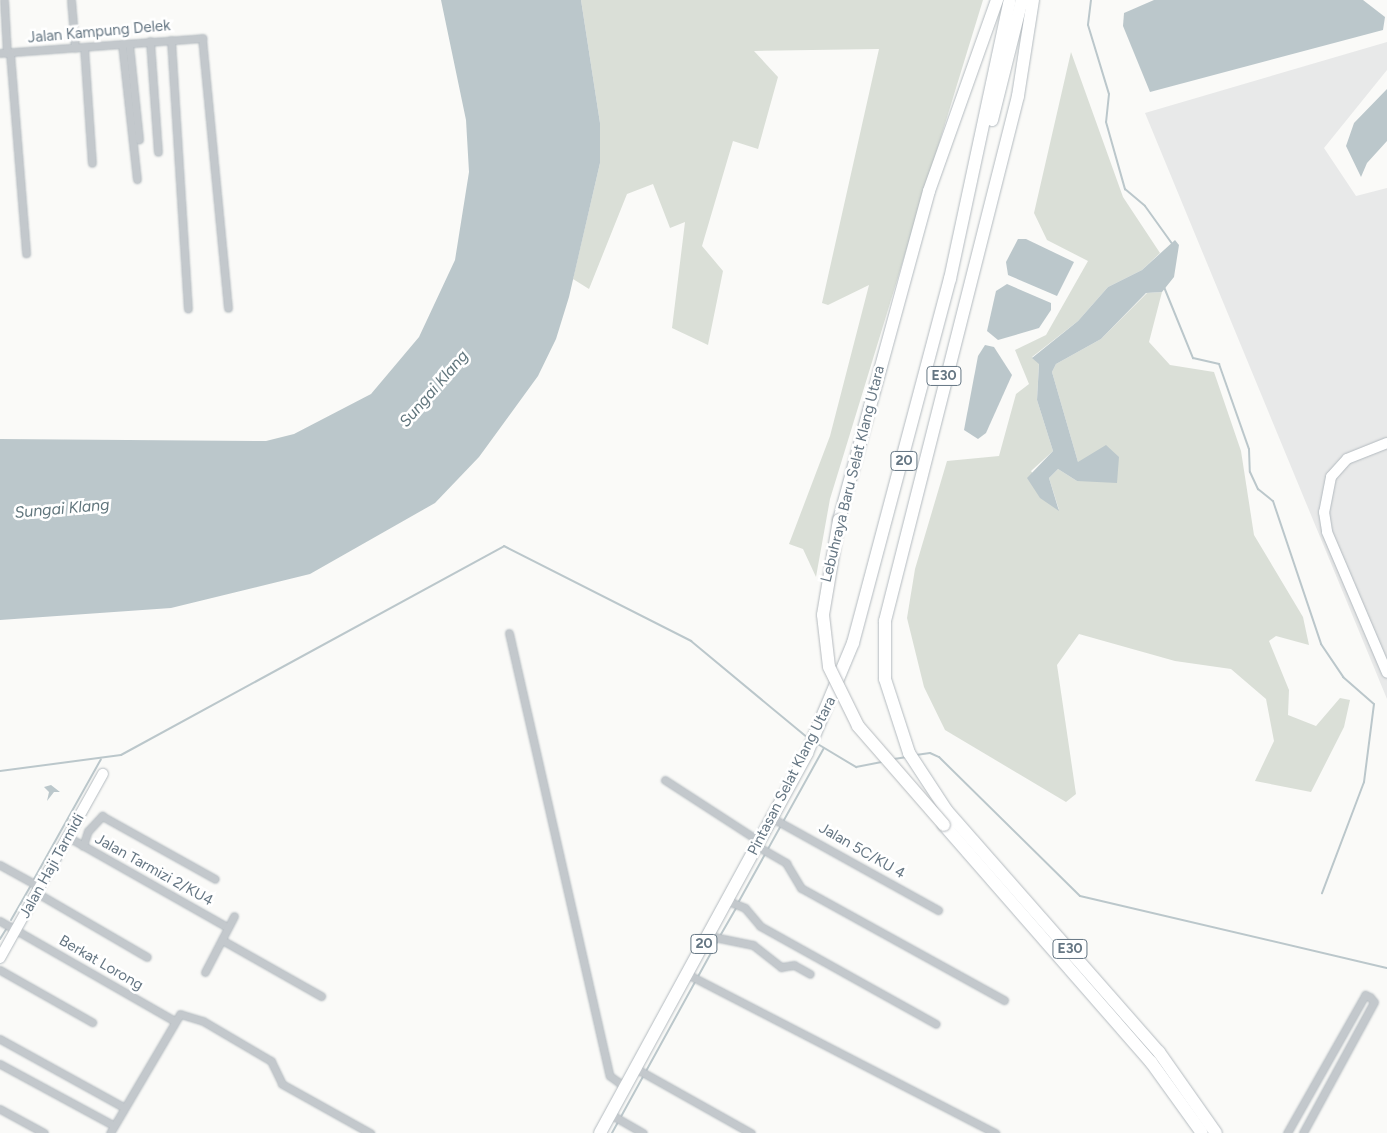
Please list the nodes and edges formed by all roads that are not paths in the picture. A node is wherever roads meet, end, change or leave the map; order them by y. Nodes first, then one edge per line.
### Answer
1 (4, 0) edge
2 (71, 0) edge
3 (997, 0) edge
4 (1010, 0) edge
5 (1022, 0) edge
6 (1033, 0) edge
7 (171, 40) junction
8 (150, 41) junction
9 (126, 44) junction
10 (84, 47) junction
11 (75, 48) junction
12 (6, 53) edge
13 (140, 139) dead end
14 (158, 152) dead end
15 (92, 163) dead end
16 (137, 179) dead end
17 (971, 189) junction
18 (26, 253) dead end
19 (188, 308) dead end
20 (228, 308) dead end
21 (1387, 443) edge
22 (509, 633) dead end
23 (1387, 673) edge
24 (103, 774) dead end
25 (665, 780) dead end
26 (772, 818) junction
27 (68, 837) junction
28 (83, 846) junction
29 (759, 846) junction
30 (0, 865) edge
31 (215, 879) dead end
32 (38, 890) junction
33 (730, 902) junction
34 (938, 910) dead end
35 (234, 916) dead end
36 (3, 922) edge
37 (228, 927) junction
38 (16, 930) junction
39 (712, 937) junction
40 (222, 940) junction
41 (147, 957) dead end
42 (0, 958) edge
43 (0, 970) edge
44 (205, 972) dead end
45 (810, 974) dead end
46 (690, 975) junction
47 (321, 996) dead end
48 (1004, 1000) dead end
49 (173, 1020) junction
50 (92, 1022) dead end
51 (936, 1024) dead end
52 (0, 1040) edge
53 (0, 1064) edge
54 (637, 1070) junction
55 (625, 1088) junction
56 (123, 1107) junction
57 (0, 1109) edge
58 (612, 1115) junction
59 (113, 1126) junction
60 (44, 1133) edge
61 (110, 1133) edge
62 (370, 1133) edge
63 (600, 1133) edge
64 (643, 1133) edge
65 (751, 1133) edge
66 (995, 1133) edge
67 (1202, 1133) edge
68 (1216, 1133) edge
69 (1287, 1133) edge
70 (1303, 1133) edge

1 - 12 street
2 - 11 street
3 - 67 highway, Lebuhraya Baru Selat Klang Utara / E30, bridge
4 - 17 highway
5 - 17 highway
6 - 68 highway, E30
7 - 8 street, Jalan Kampung Delek
7 - 19 street
7 - 20 street, Jalan Kampung Delek
8 - 9 street, Jalan Kampung Delek
8 - 14 street
9 - 10 street, Jalan Kampung Delek
9 - 13 street
9 - 16 street
10 - 11 street, Jalan Kampung Delek
10 - 15 street
11 - 12 street, Jalan Kampung Delek
12 - 18 street
17 - 26 highway, Pintasan Selat Klang Utara / 20
21 - 23 street
22 - 55 street
24 - 27 street, Jalan Haji Tarmidi
25 - 29 street
26 - 29 highway, Pintasan Selat Klang Utara / 20
26 - 34 street, Jalan 5C/KU 4
27 - 28 street, Jalan Tarmizi 2/KU4
27 - 32 street, Jalan Haji Tarmidi
28 - 31 street
28 - 37 street, Jalan Tarmizi 2/KU4
29 - 33 highway, Pintasan Selat Klang Utara / 20
29 - 48 street
30 - 32 street
32 - 38 street, Jalan Haji Tarmidi
32 - 41 street
33 - 39 highway, Pintasan Selat Klang Utara / 20
33 - 51 street
35 - 37 street
36 - 38 street, Berkat Lorong
37 - 40 street
38 - 42 street, Jalan Haji Tarmidi
38 - 49 street, Berkat Lorong
39 - 45 street
39 - 46 highway, Pintasan Selat Klang Utara / 20
40 - 44 street
40 - 47 street
43 - 50 street
46 - 54 highway, Pintasan Selat Klang Utara / 20
46 - 66 street
49 - 56 street
49 - 62 street
52 - 56 street
53 - 59 street
54 - 55 highway, Pintasan Selat Klang Utara / 20
54 - 65 street
55 - 58 highway, Pintasan Selat Klang Utara / 20
56 - 59 street
57 - 60 street
58 - 63 highway, Pintasan Selat Klang Utara / 20
58 - 64 street
59 - 61 street
69 - 70 street

